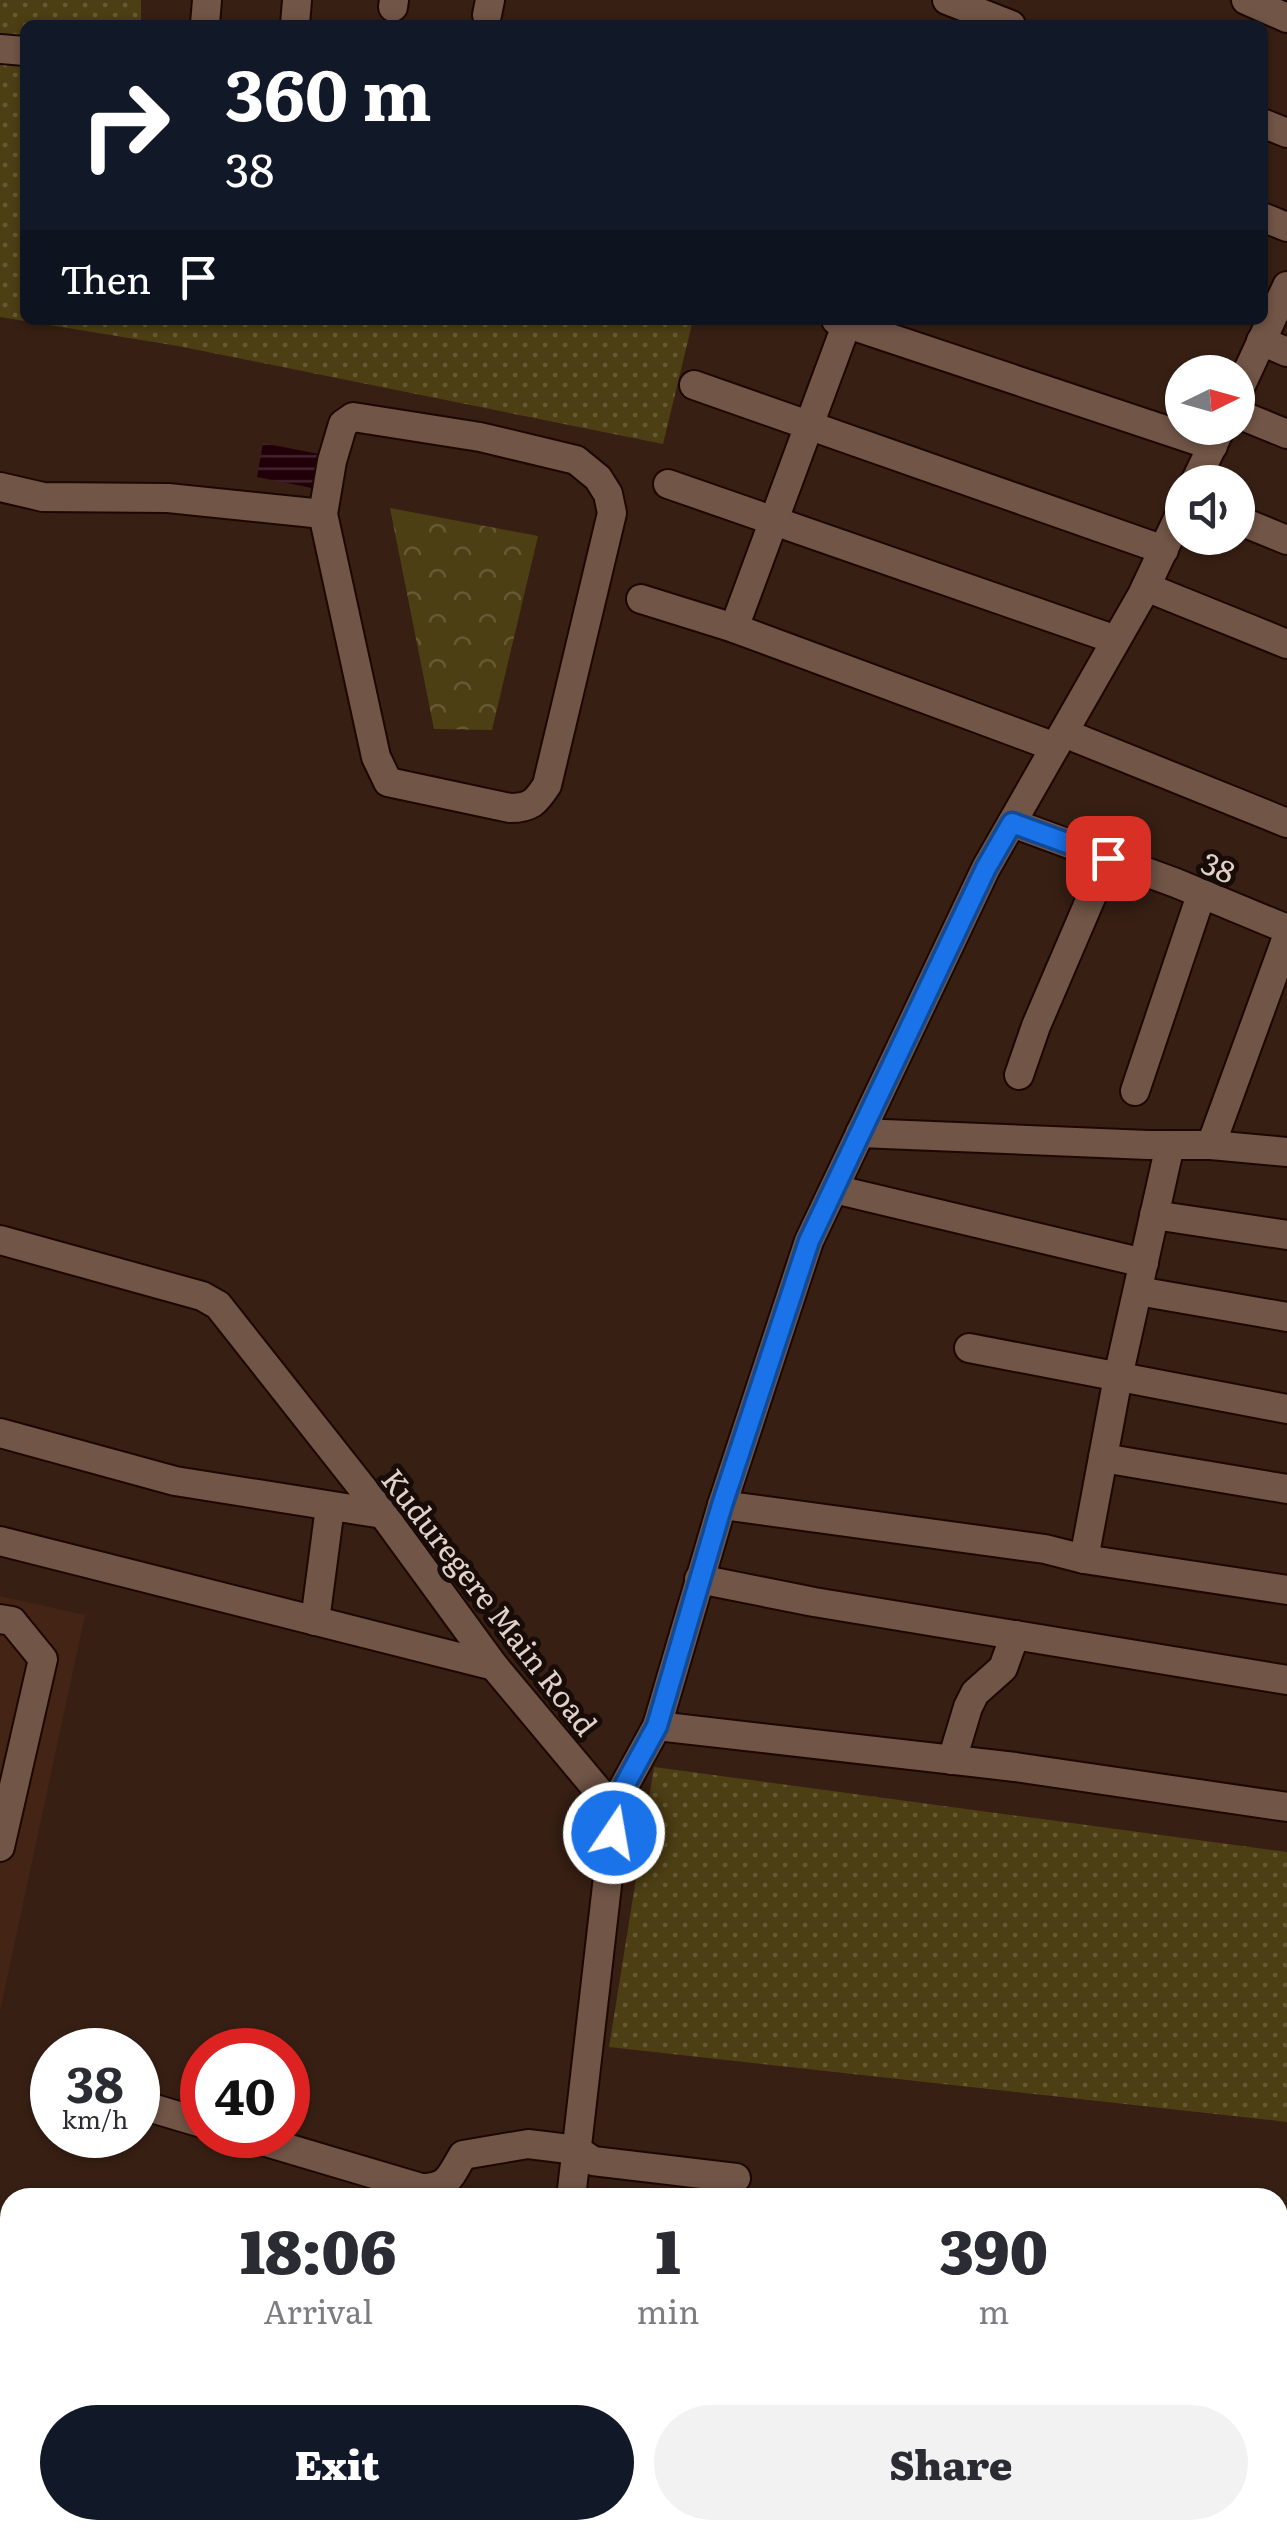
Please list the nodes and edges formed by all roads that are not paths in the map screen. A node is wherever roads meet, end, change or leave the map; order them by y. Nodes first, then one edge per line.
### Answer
1 (1246, 0) edge
2 (964, 9) edge
3 (1281, 10) edge
4 (996, 20) edge
5 (1287, 286) edge
6 (843, 325) edge
7 (857, 325) edge
8 (1270, 333) edge
9 (1255, 361) edge
10 (694, 385) dead end
11 (1165, 420) edge
12 (1255, 421) edge
13 (810, 424) junction
14 (1287, 434) edge
15 (668, 484) dead end
16 (0, 487) edge
17 (323, 514) junction
18 (774, 521) junction
19 (1255, 527) edge
20 (1287, 540) edge
21 (1164, 550) joint
22 (1146, 587) junction
23 (640, 599) dead end
24 (734, 628) junction
25 (1116, 640) junction
26 (1287, 644) edge
27 (1059, 740) junction
28 (1012, 823) junction
29 (1287, 823) edge
30 (1108, 858) junction
31 (1201, 895) junction
32 (1287, 928) edge
33 (1287, 937) edge
34 (1019, 1075) dead end
35 (1135, 1091) dead end
36 (860, 1133) junction
37 (1170, 1145) junction
38 (1211, 1145) junction
39 (1287, 1152) edge
40 (834, 1189) junction
41 (1154, 1216) junction
42 (1287, 1235) edge
43 (0, 1240) edge
44 (1144, 1263) junction
45 (1138, 1291) junction
46 (1287, 1317) edge
47 (969, 1348) dead end
48 (1118, 1377) junction
49 (1287, 1410) edge
50 (0, 1433) edge
51 (1103, 1458) junction
52 (1287, 1489) edge
53 (722, 1505) junction
54 (330, 1508) junction
55 (383, 1514) junction
56 (0, 1541) edge
57 (1084, 1559) junction
58 (699, 1579) junction
59 (1287, 1590) edge
60 (0, 1619) edge
61 (315, 1621) junction
62 (1016, 1635) junction
63 (494, 1666) junction
64 (1287, 1680) edge
65 (657, 1726) junction
66 (952, 1760) junction
67 (1287, 1807) edge
68 (611, 1810) junction
69 (0, 1847) edge
70 (576, 2150) junction
71 (310, 2155) edge
72 (736, 2178) dead end
73 (572, 2188) edge

1 - 3 street
2 - 4 street
5 - 8 street
6 - 13 street
7 - 11 street
8 - 9 street
10 - 13 street
12 - 14 street
13 - 18 street
13 - 21 street
15 - 18 street
16 - 17 street
17 - 17 street
18 - 24 street
18 - 25 street
19 - 20 street
21 - 22 street
22 - 25 street
22 - 26 street
23 - 24 street
24 - 27 street
25 - 27 street
27 - 28 street
27 - 29 street
28 - 30 street, 38
28 - 36 street
30 - 31 street, 38
30 - 34 street
31 - 32 street, 38
31 - 35 street
33 - 38 street
36 - 37 street
36 - 40 street
37 - 38 street
37 - 41 street
38 - 39 street
40 - 44 street
40 - 53 street
41 - 42 street
41 - 44 street
43 - 55 street, Kuduregere Main Road
44 - 45 street
45 - 46 street
45 - 48 street
47 - 48 street
48 - 49 street
48 - 51 street
50 - 54 street
51 - 52 street
51 - 57 street
53 - 57 street
53 - 58 street
54 - 55 street
54 - 61 street
55 - 63 street, Kuduregere Main Road
56 - 61 street
57 - 59 street
58 - 62 street
58 - 65 street
60 - 69 street
61 - 63 street
62 - 64 street
62 - 66 street
63 - 68 street, Kuduregere Main Road
65 - 66 street
65 - 68 street
66 - 67 street
68 - 70 street
70 - 71 street
70 - 72 street
70 - 73 street

